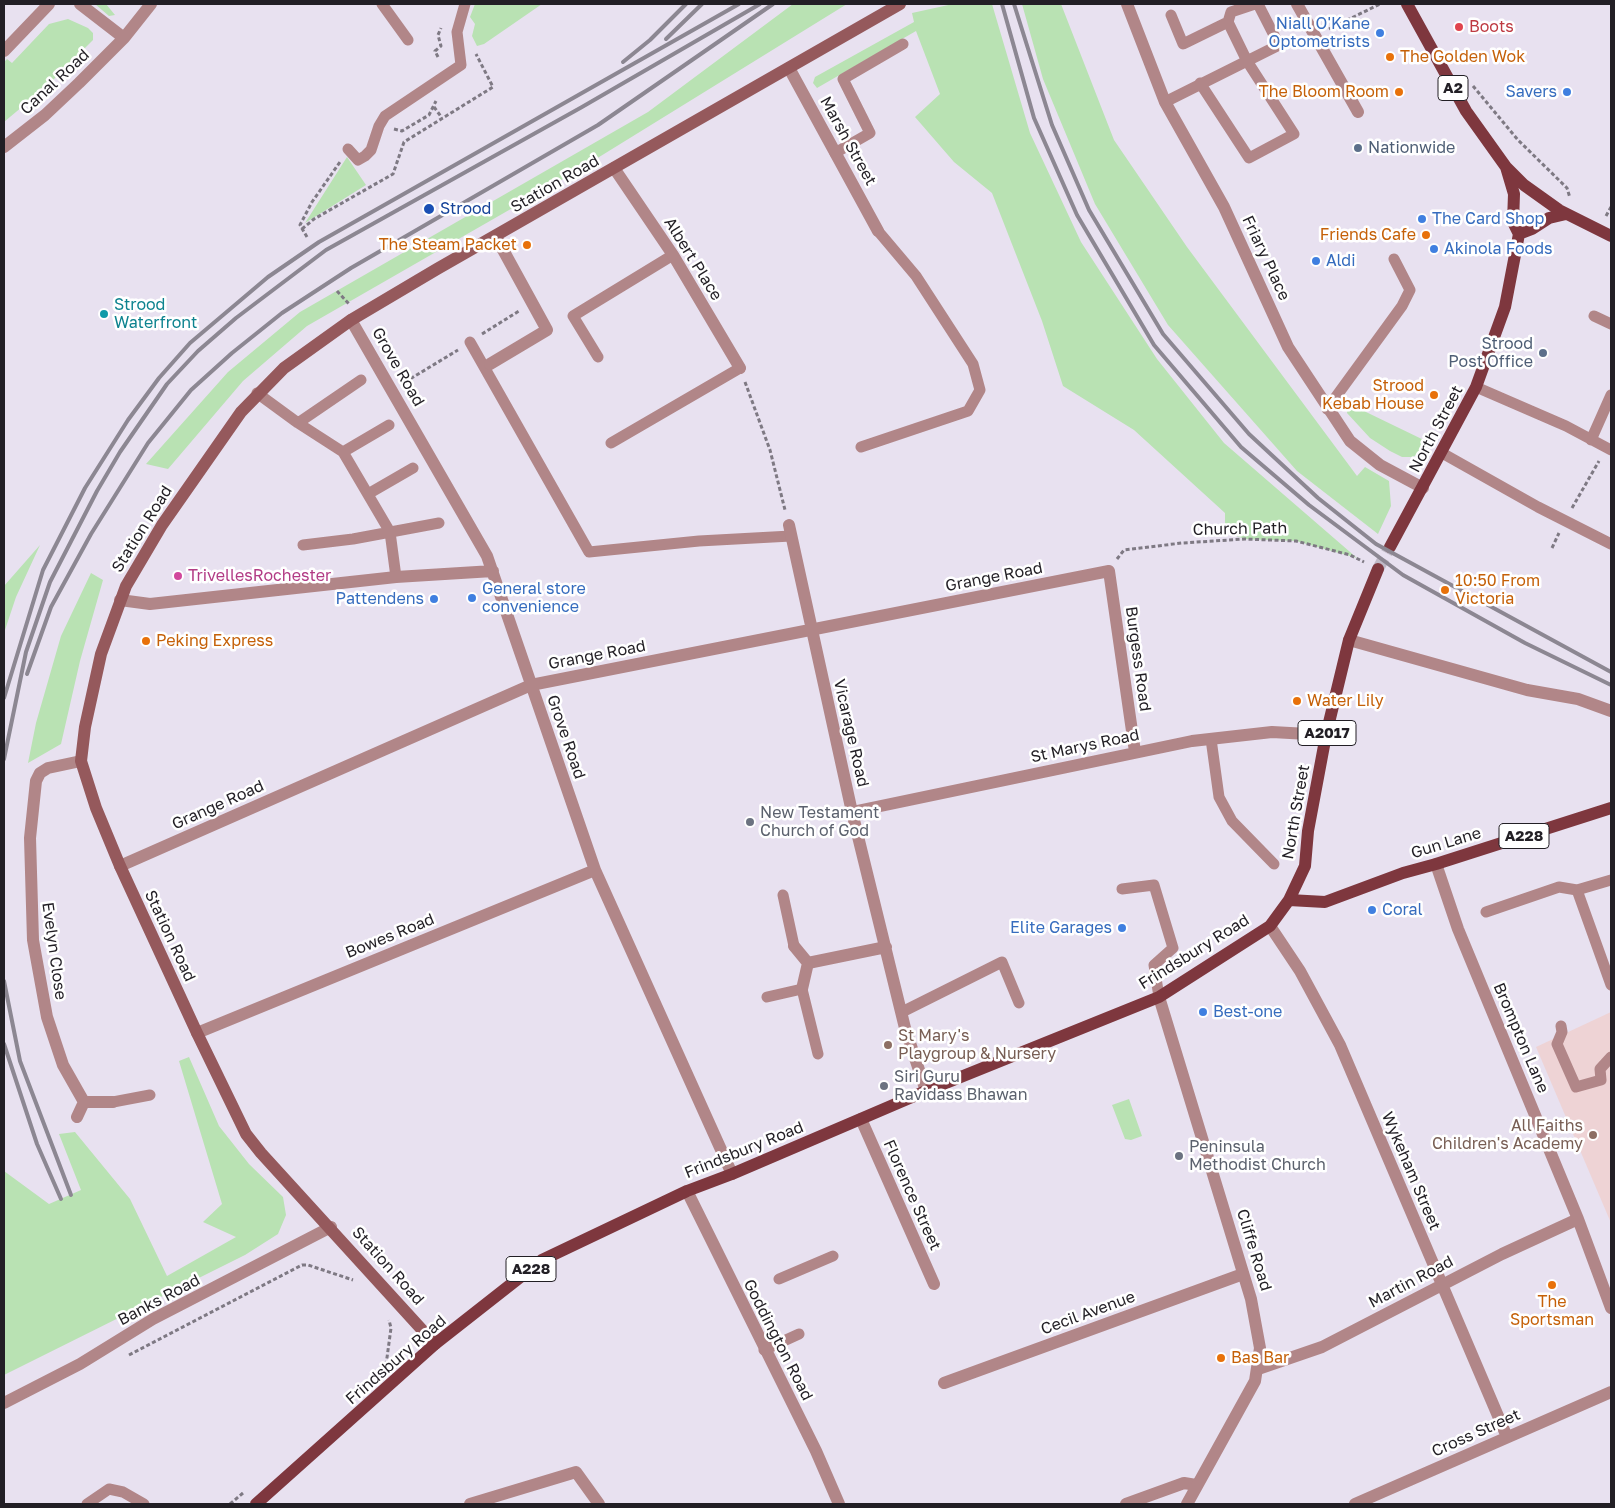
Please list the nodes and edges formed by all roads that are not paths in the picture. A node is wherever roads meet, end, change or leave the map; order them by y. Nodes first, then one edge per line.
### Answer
1 (49, 4) edge
2 (80, 4) edge
3 (151, 4) edge
4 (382, 4) edge
5 (465, 4) edge
6 (900, 4) edge
7 (1127, 4) edge
8 (1257, 4) edge
9 (1297, 4) edge
10 (1407, 4) edge
11 (1171, 15) dead end
12 (1228, 22) junction
13 (124, 38) junction
14 (408, 40) dead end
15 (903, 44) dead end
16 (4, 52) edge
17 (1247, 61) junction
18 (789, 68) junction
19 (1200, 83) junction
20 (1165, 102) junction
21 (1358, 112) dead end
22 (4, 147) edge
23 (348, 149) road end
24 (835, 152) junction
25 (614, 168) junction
26 (1506, 168) junction
27 (1566, 214) junction
28 (878, 231) joint
29 (1519, 234) junction
30 (1611, 236) edge
31 (496, 237) junction
32 (673, 255) junction
33 (1394, 259) dead end
34 (1594, 316) dead end
35 (351, 320) junction
36 (1611, 324) edge
37 (470, 342) dead end
38 (598, 357) dead end
39 (490, 364) dead end
40 (740, 368) joint
41 (361, 380) dead end
42 (1476, 387) junction
43 (257, 393) junction
44 (1611, 396) edge
45 (1328, 409) junction
46 (298, 424) junction
47 (389, 425) dead end
48 (1591, 440) junction
49 (611, 443) dead end
50 (861, 447) dead end
51 (1609, 448) edge
52 (343, 452) junction
53 (1442, 453) junction
54 (413, 468) dead end
55 (1423, 488) junction
56 (368, 494) junction
57 (439, 523) dead end
58 (790, 530) joint
59 (390, 532) junction
60 (303, 544) dead end
61 (1611, 544) edge
62 (1390, 547) tunnel mouth
63 (1378, 569) tunnel mouth
64 (493, 571) junction
65 (1109, 571) joint
66 (396, 577) junction
67 (120, 600) junction
68 (810, 630) junction
69 (1349, 640) junction
70 (531, 685) junction
71 (1611, 711) edge
72 (1326, 735) junction
73 (1210, 738) junction
74 (1135, 752) junction
75 (81, 761) junction
76 (1611, 808) edge
77 (852, 812) junction
78 (1274, 864) dead end
79 (1436, 864) junction
80 (120, 866) junction
81 (595, 870) junction
82 (1611, 880) edge
83 (1122, 889) dead end
84 (1577, 890) junction
85 (783, 895) dead end
86 (1290, 900) junction
87 (1486, 912) dead end
88 (1270, 926) junction
89 (794, 946) joint
90 (886, 947) junction
91 (808, 963) junction
92 (1611, 985) edge
93 (802, 989) junction
94 (767, 997) dead end
95 (1159, 997) junction
96 (1019, 1003) dead end
97 (902, 1012) junction
98 (1562, 1026) dead end
99 (197, 1033) junction
100 (818, 1054) dead end
101 (1611, 1057) edge
102 (926, 1091) junction
103 (150, 1095) dead end
104 (84, 1102) junction
105 (113, 1102) joint
106 (77, 1117) dead end
107 (861, 1119) junction
108 (732, 1174) junction
109 (687, 1191) junction
110 (1578, 1219) junction
111 (331, 1227) junction
112 (833, 1256) dead end
113 (1243, 1274) junction
114 (778, 1279) dead end
115 (1608, 1282) edge
116 (934, 1284) dead end
117 (1441, 1285) junction
118 (1611, 1308) edge
119 (799, 1334) dead end
120 (435, 1344) junction
121 (764, 1350) junction
122 (1258, 1369) junction
123 (944, 1384) dead end
124 (1611, 1392) edge
125 (4, 1403) edge
126 (1507, 1437) junction
127 (1196, 1486) junction
128 (87, 1504) edge
129 (144, 1504) edge
130 (256, 1504) edge
131 (470, 1504) edge
132 (599, 1504) edge
133 (839, 1504) edge
134 (1126, 1504) edge
135 (1186, 1504) edge
136 (1355, 1504) edge

1 - 16 street
2 - 13 street
3 - 13 street, Canal Road
4 - 14 lane
5 - 23 lane
6 - 18 main road, Station Road
7 - 20 street, Friary Place
8 - 12 lane
8 - 17 lane
9 - 21 street
10 - 26 main road, A2
11 - 12 lane
12 - 17 lane
13 - 22 street, Canal Road
15 - 24 lane
17 - 19 lane
17 - 19 lane
18 - 24 street, Marsh Street
18 - 25 main road, Station Road
19 - 20 lane
20 - 45 street, Friary Place
24 - 28 street, Marsh Street
25 - 31 main road, Station Road
25 - 32 street, Albert Place
26 - 27 main road, A2
26 - 29 main road, North Street
27 - 29 main road
27 - 30 main road, A2
28 - 50 lane
29 - 42 main road, North Street
31 - 35 main road, Station Road
31 - 39 street
32 - 38 lane
32 - 40 street, Albert Place
33 - 45 lane
34 - 36 lane
35 - 43 main road, Station Road
35 - 64 street, Grove Road
37 - 58 lane
40 - 49 lane
41 - 46 lane
42 - 48 lane
42 - 53 main road, North Street
43 - 46 lane
43 - 67 main road, Station Road
44 - 48 lane
45 - 55 street, Friary Place
46 - 52 lane
47 - 52 lane
48 - 51 lane
52 - 56 lane
53 - 55 main road, North Street
53 - 61 lane
54 - 56 lane
55 - 62 main road, North Street
56 - 59 lane
57 - 59 lane
58 - 68 street, Vicarage Road
59 - 60 lane
59 - 66 lane
63 - 69 main road, North Street / A2017
64 - 66 street
64 - 70 street, Grove Road
65 - 68 street, Grange Road
65 - 74 street, Burgess Road
66 - 67 street
67 - 75 main road, Station Road
68 - 70 street, Grange Road
68 - 77 street, Vicarage Road
69 - 71 street
69 - 72 main road, North Street / A2017
70 - 80 street, Grange Road
70 - 81 street, Grove Road
72 - 73 street, St Marys Road
72 - 86 main road, North Street / A2017
73 - 74 street, St Marys Road
73 - 78 lane
74 - 77 street, St Marys Road
75 - 80 main road, Station Road
75 - 104 street, Evelyn Close
76 - 79 main road, Gun Lane / A228
77 - 90 street, Vicarage Road
79 - 86 main road, Gun Lane / A228
79 - 110 street, Brompton Lane
80 - 99 main road, Station Road
81 - 99 street, Bowes Road
81 - 108 street, Grove Road
82 - 84 lane
83 - 95 lane
84 - 87 lane
84 - 92 lane
85 - 89 lane
86 - 88 main road, Frindsbury Road / A228
88 - 95 main road, Frindsbury Road / A228
88 - 117 street, Wykeham Street
89 - 91 street
90 - 91 street
90 - 97 street, Vicarage Road
91 - 93 street
93 - 94 lane
93 - 100 lane
95 - 102 main road, Frindsbury Road / A228
95 - 113 street, Cliffe Road
96 - 97 lane
97 - 102 street, Vicarage Road
98 - 101 lane
99 - 111 main road, Station Road
102 - 107 main road, Frindsbury Road / A228
103 - 105 lane
104 - 105 street
104 - 106 street
107 - 108 main road, Frindsbury Road / A228
107 - 116 street, Florence Street
108 - 109 main road, Frindsbury Road / A228
109 - 120 main road, Frindsbury Road / A228
109 - 121 street, Goddington Road
110 - 115 street, Brompton Lane
110 - 117 street, Martin Road
111 - 120 main road, Station Road
111 - 125 street, Banks Road
112 - 114 lane
113 - 122 street, Cliffe Road
113 - 123 street, Cecil Avenue
115 - 118 street, Brompton Lane
117 - 122 street, Martin Road
117 - 126 street, Wykeham Street
119 - 121 lane
120 - 130 main road, Frindsbury Road / A228
121 - 133 street, Goddington Road
122 - 127 street, Cliffe Road
124 - 126 street, Cross Street
126 - 136 street, Cross Street
127 - 134 street
127 - 135 street, Cliffe Road
128 - 129 lane
131 - 132 street

